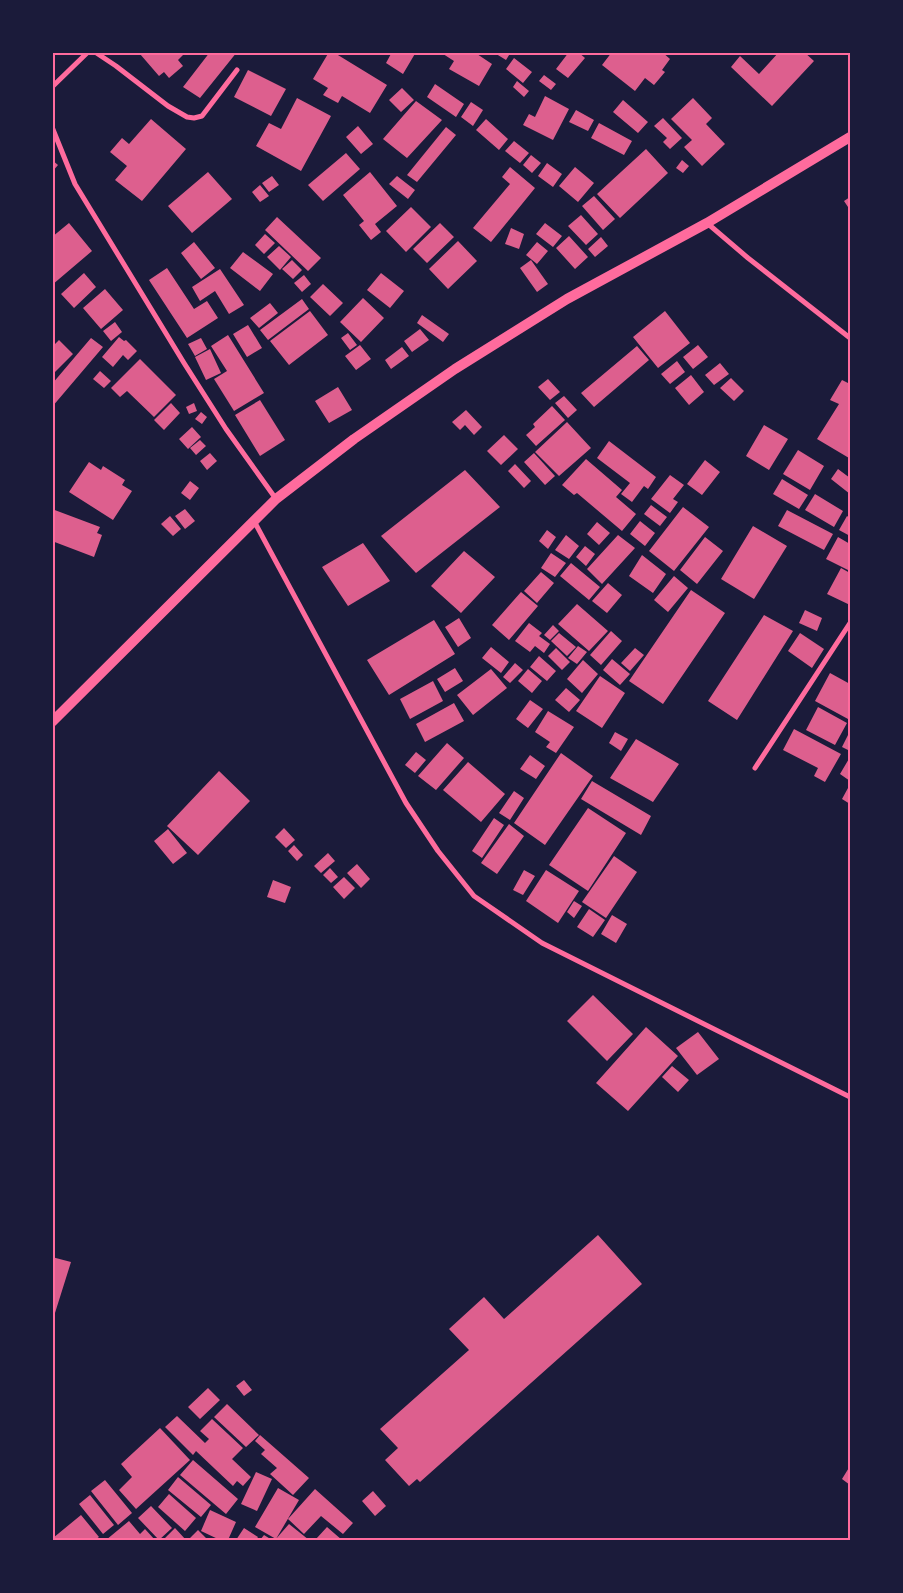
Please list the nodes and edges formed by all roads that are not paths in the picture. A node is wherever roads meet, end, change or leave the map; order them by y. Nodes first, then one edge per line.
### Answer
1 (88, 52) edge
2 (95, 52) edge
3 (237, 70) dead end
4 (52, 87) edge
5 (52, 127) edge
6 (850, 137) edge
7 (707, 223) junction
8 (850, 338) edge
9 (276, 499) junction
10 (253, 520) junction
11 (850, 624) edge
12 (52, 722) edge
13 (755, 768) dead end
14 (850, 1097) edge

1 - 4 street
2 - 3 street
5 - 9 street
6 - 7 main road
7 - 8 street
7 - 9 main road
9 - 10 main road
10 - 12 main road
10 - 14 street
11 - 13 street

